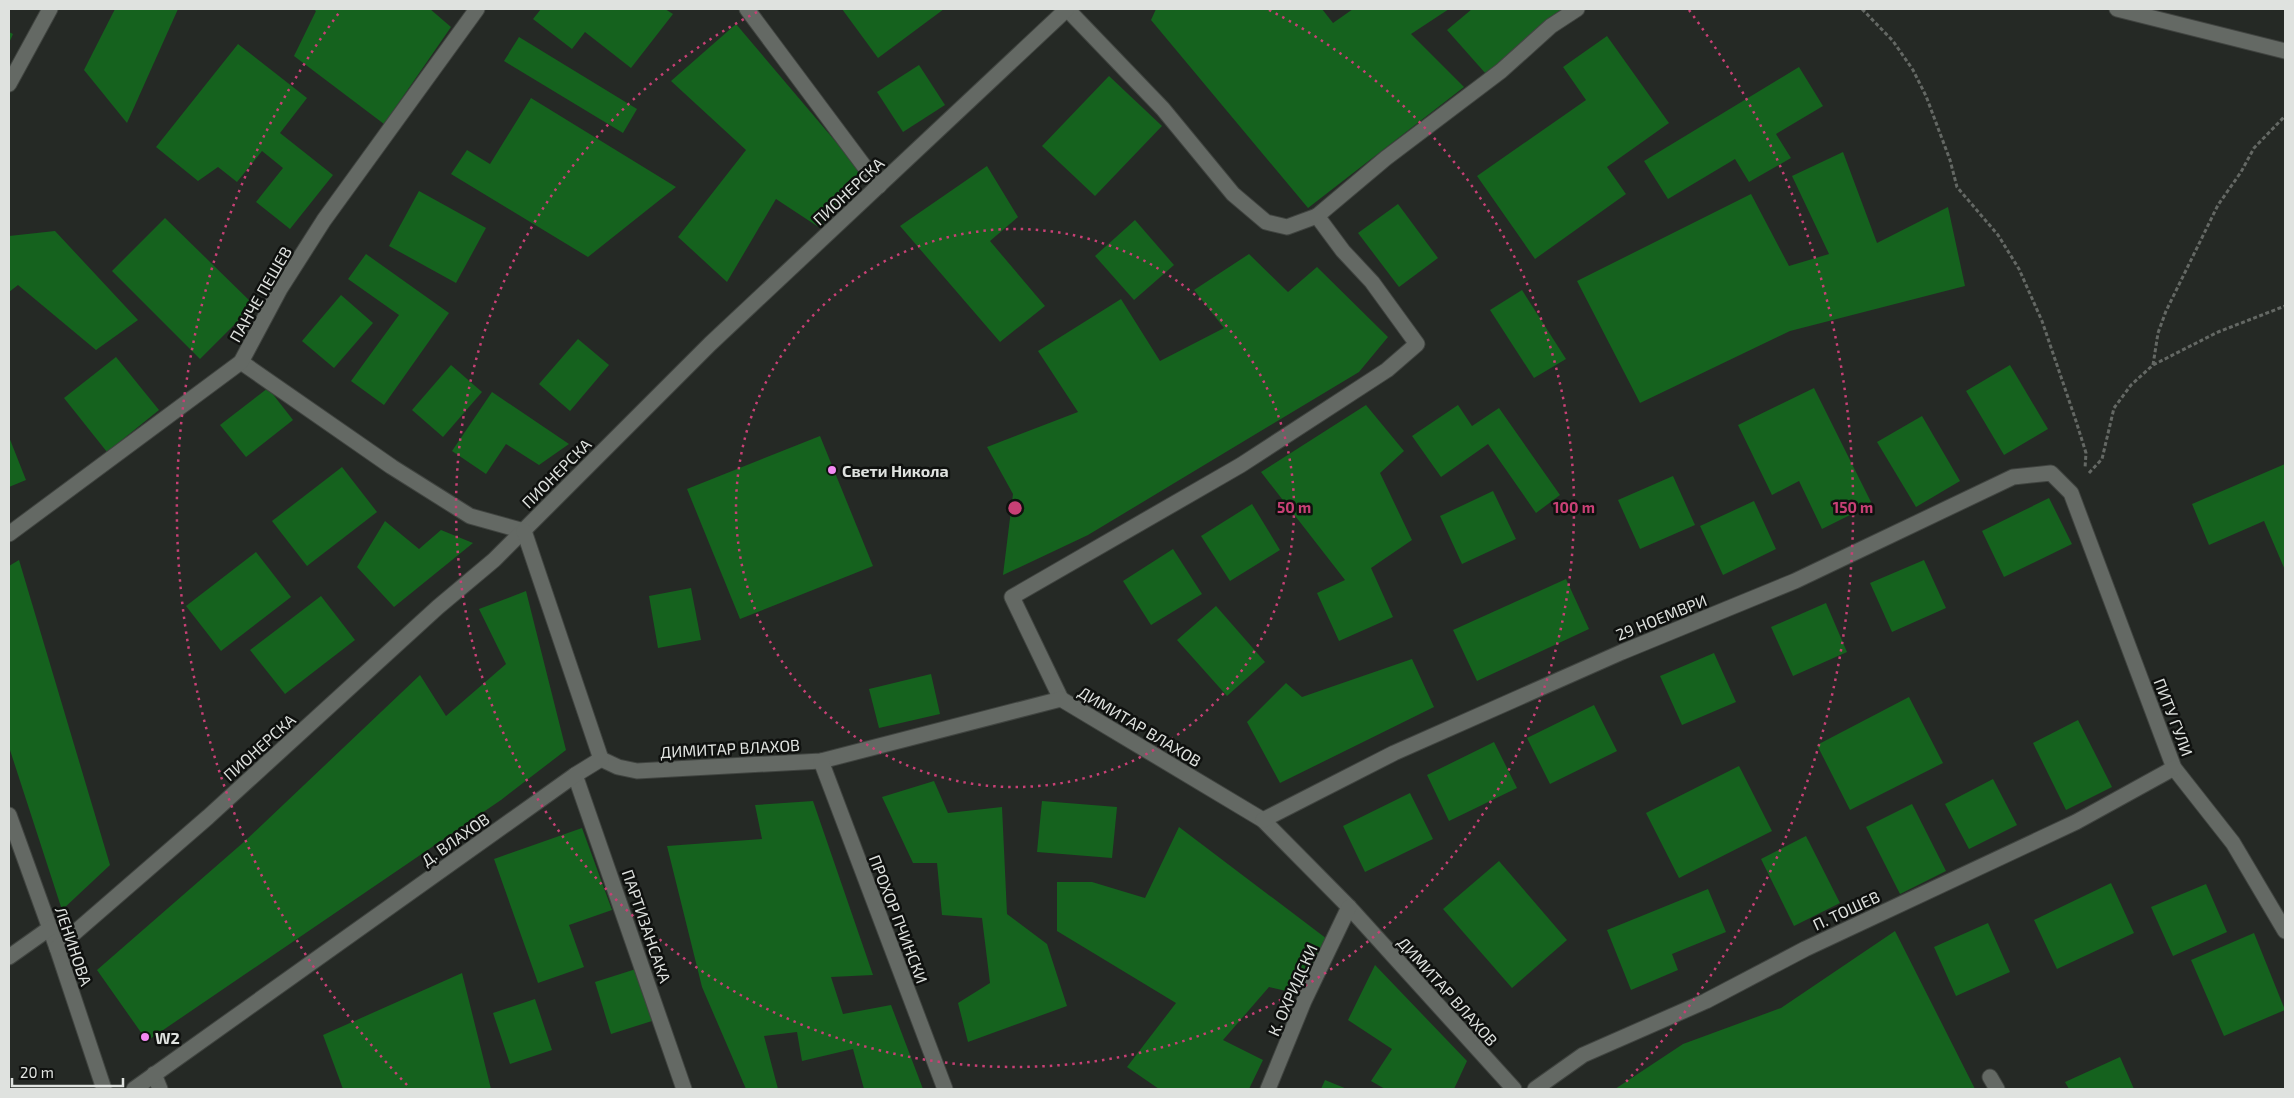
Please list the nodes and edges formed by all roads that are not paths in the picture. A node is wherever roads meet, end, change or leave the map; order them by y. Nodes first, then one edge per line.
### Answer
1 (50, 9) edge
2 (477, 9) edge
3 (746, 9) edge
4 (1067, 9) edge
5 (1577, 9) edge
6 (2117, 9) edge
7 (2285, 51) edge
8 (9, 84) edge
9 (878, 186) junction
10 (1317, 216) junction
11 (241, 362) junction
12 (2071, 493) joint
13 (524, 530) junction
14 (9, 534) edge
15 (1061, 699) junction
16 (601, 759) junction
17 (821, 761) junction
18 (2174, 768) junction
19 (575, 775) junction
20 (9, 815) edge
21 (1263, 820) junction
22 (1349, 906) junction
23 (50, 928) junction
24 (2285, 931) edge
25 (57, 948) junction
26 (9, 957) edge
27 (154, 1074) junction
28 (104, 1089) edge
29 (134, 1089) edge
30 (160, 1089) edge
31 (684, 1089) edge
32 (945, 1089) edge
33 (1268, 1089) edge
34 (1514, 1089) edge
35 (1535, 1089) edge

1 - 8 street
2 - 11 street, ПАНЧЕ ПЕШЕВ
3 - 9 street
4 - 9 street, ПИОНЕРСКА
4 - 10 street
5 - 10 street
6 - 7 street
9 - 13 street, ПИОНЕРСКА
10 - 15 street
11 - 13 street
11 - 14 street, ПАНЧЕ ПЕШЕВ
12 - 18 street, ПИТУ ГУЛИ
12 - 21 street, 29 НОЕМВРИ
13 - 16 street
13 - 25 street, ПИОНЕРСКА
15 - 17 street, ДИМИТАР ВЛАХОВ
15 - 21 street, ДИМИТАР ВЛАХОВ
16 - 17 street, ДИМИТАР ВЛАХОВ
16 - 19 street, Д. ВЛАХОВ
17 - 32 street, ПРОХОР ПЧИНСКИ
18 - 24 street, ПИТУ ГУЛИ
18 - 35 street, П. ТОШЕВ
19 - 27 street, Д. ВЛАХОВ
19 - 31 street, ПАРТИЗАНСАКА
20 - 23 street, ЛЕНИНОВА
21 - 22 street, ДИМИТАР ВЛАХОВ
22 - 33 street, К. ОХРИДСКИ
22 - 34 street, ДИМИТАР ВЛАХОВ
23 - 25 street, ЛЕНИНОВА
23 - 26 street
25 - 28 street, ЛЕНИНОВА
27 - 29 street, Д. ВЛАХОВ
27 - 30 street

